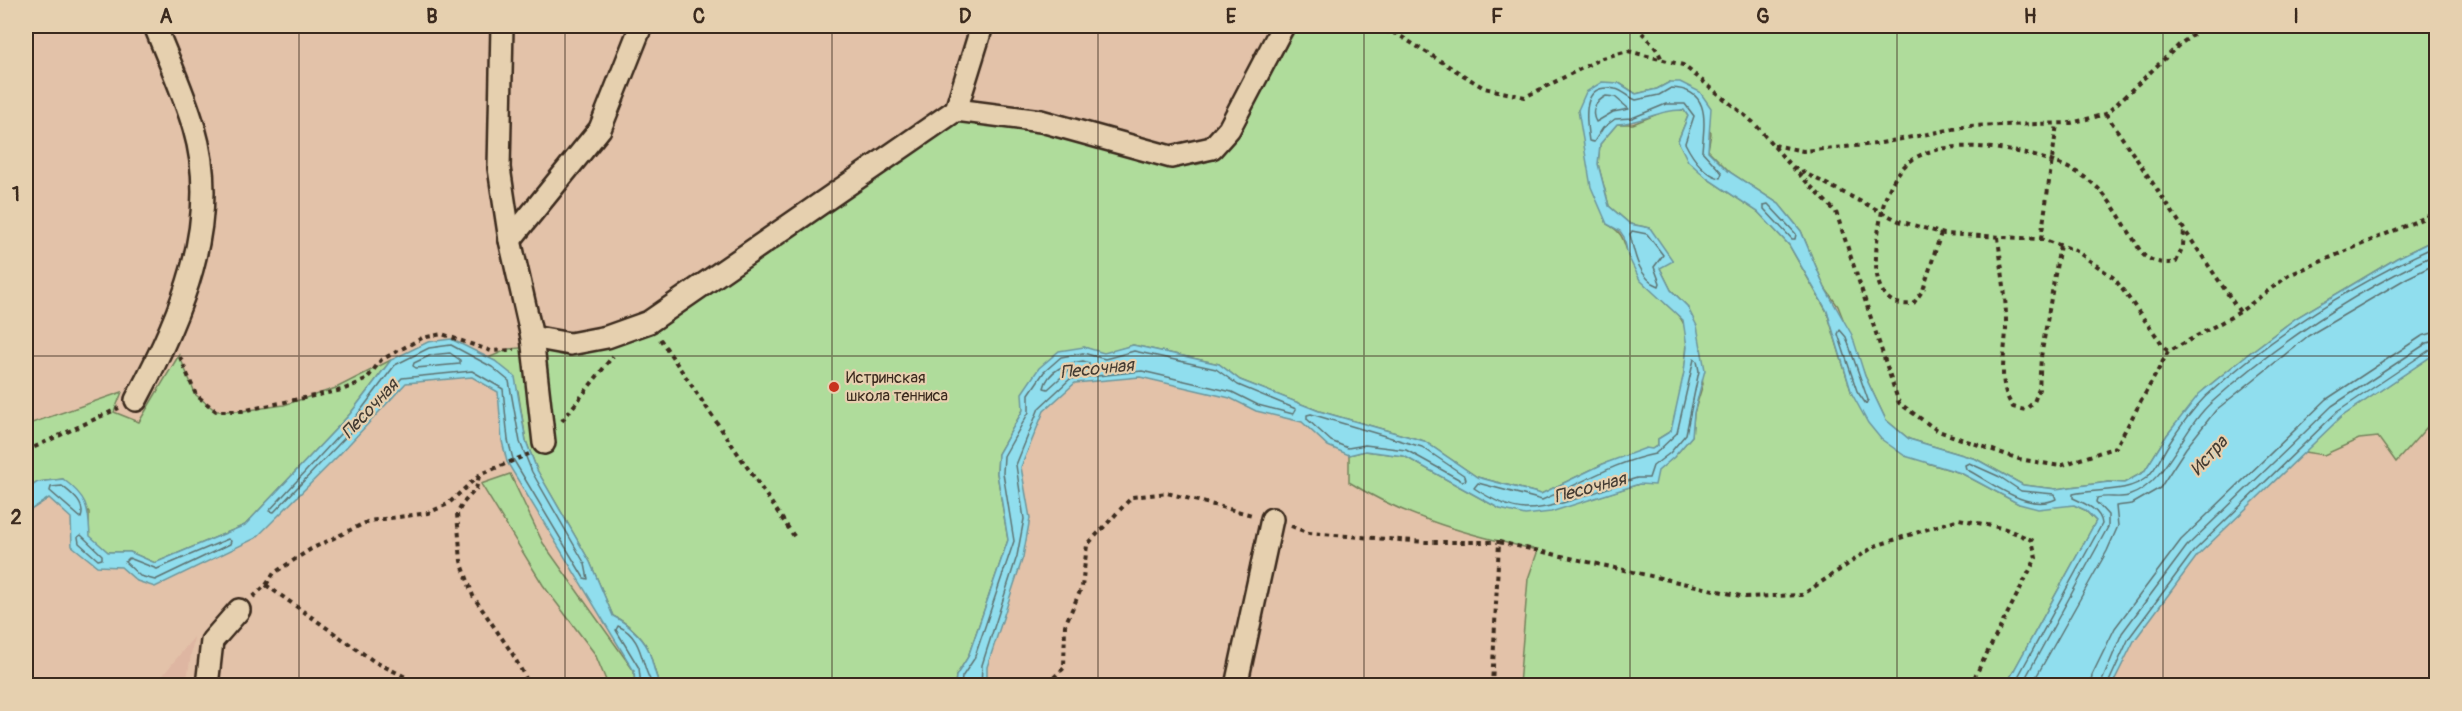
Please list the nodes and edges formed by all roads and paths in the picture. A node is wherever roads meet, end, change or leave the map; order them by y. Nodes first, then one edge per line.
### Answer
1 (155, 26) edge
2 (502, 26) edge
3 (641, 26) edge
4 (982, 26) edge
5 (1283, 26) edge
6 (1358, 26) edge
7 (1636, 26) edge
8 (2205, 26) edge
9 (1662, 60) junction
10 (956, 110) junction
11 (2106, 114) junction
12 (2057, 124) junction
13 (1773, 145) junction
14 (2052, 162) junction
15 (1790, 165) junction
16 (1882, 213) junction
17 (2436, 213) edge
18 (2184, 230) junction
19 (1941, 233) junction
20 (1998, 237) junction
21 (2041, 239) junction
22 (510, 240) junction
23 (2060, 245) junction
24 (2240, 312) junction
25 (649, 322) junction
26 (171, 328) junction
27 (532, 337) junction
28 (2168, 351) junction
29 (616, 353) dead end
30 (536, 366) junction
31 (136, 400) joint
32 (540, 447) junction
33 (26, 451) edge
34 (479, 475) junction
35 (1272, 519) junction
36 (796, 539) dead end
37 (1499, 542) junction
38 (266, 585) junction
39 (239, 610) joint
40 (207, 686) edge
41 (424, 686) edge
42 (530, 686) edge
43 (1038, 686) edge
44 (1236, 686) edge
45 (1492, 686) edge
46 (1970, 686) edge

1 - 26 street
2 - 22 street
3 - 22 street
4 - 10 street
5 - 10 street
6 - 9 path
7 - 9 path
8 - 11 path
9 - 13 path
10 - 25 street
11 - 12 path
11 - 18 path
12 - 13 path
12 - 14 path
13 - 15 path
14 - 16 path
14 - 18 path
14 - 21 path
15 - 16 path
15 - 28 path
16 - 19 path
16 - 19 path
17 - 24 path
18 - 24 path
19 - 20 path
20 - 21 path
20 - 23 path
21 - 23 path
22 - 27 street
23 - 28 path
24 - 28 path
25 - 27 street
25 - 36 path
26 - 30 path
26 - 31 street
27 - 30 street
29 - 32 path
30 - 32 street
31 - 33 path
32 - 34 path
34 - 38 path
34 - 42 path
35 - 37 path
35 - 43 path
35 - 44 street
37 - 45 path
37 - 46 path
38 - 39 path
38 - 41 path
39 - 40 street

